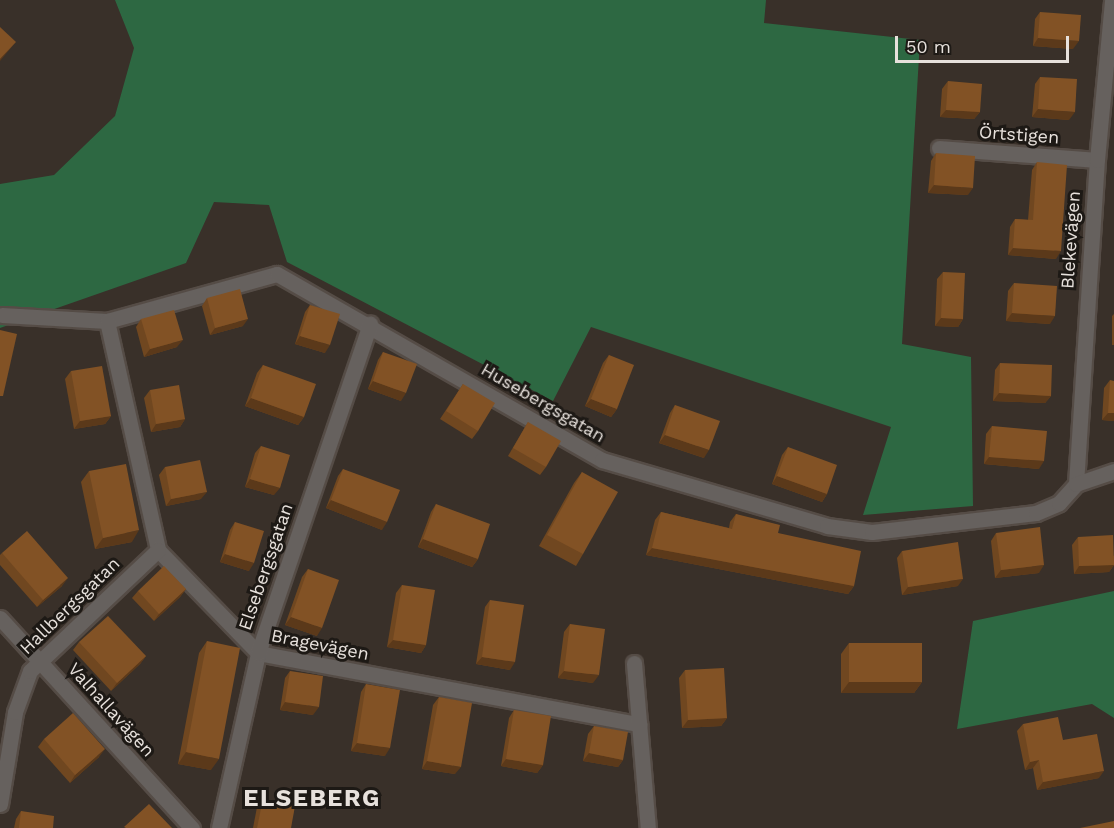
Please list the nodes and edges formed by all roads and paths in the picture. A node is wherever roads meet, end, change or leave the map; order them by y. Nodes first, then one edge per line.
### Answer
1 (1112, 0) edge
2 (939, 148) dead end
3 (1096, 160) junction
4 (2, 315) dead end
5 (107, 321) junction
6 (370, 324) junction
7 (1114, 471) edge
8 (1076, 484) junction
9 (158, 550) junction
10 (0, 618) edge
11 (258, 653) junction
12 (38, 659) junction
13 (634, 663) dead end
14 (639, 724) junction
15 (0, 804) edge
16 (192, 828) edge
17 (219, 828) edge
18 (648, 828) edge

1 - 3 street, Blekevägen
2 - 3 street, Örtstigen
3 - 8 street, Blekevägen
4 - 5 street, Husebergsgatan
5 - 6 street, Husebergsgatan
5 - 9 street
6 - 8 street, Husebergsgatan
6 - 11 street, Elsebergsgatan
7 - 8 street
9 - 11 street, Bragevägen
9 - 12 street, Hallbergsgatan
10 - 12 street, Valhallavägen
11 - 14 street, Bragevägen
11 - 17 street, Elsebergsgatan
12 - 15 street, Hallbergsgatan
12 - 16 street, Valhallavägen
13 - 14 street
14 - 18 street

